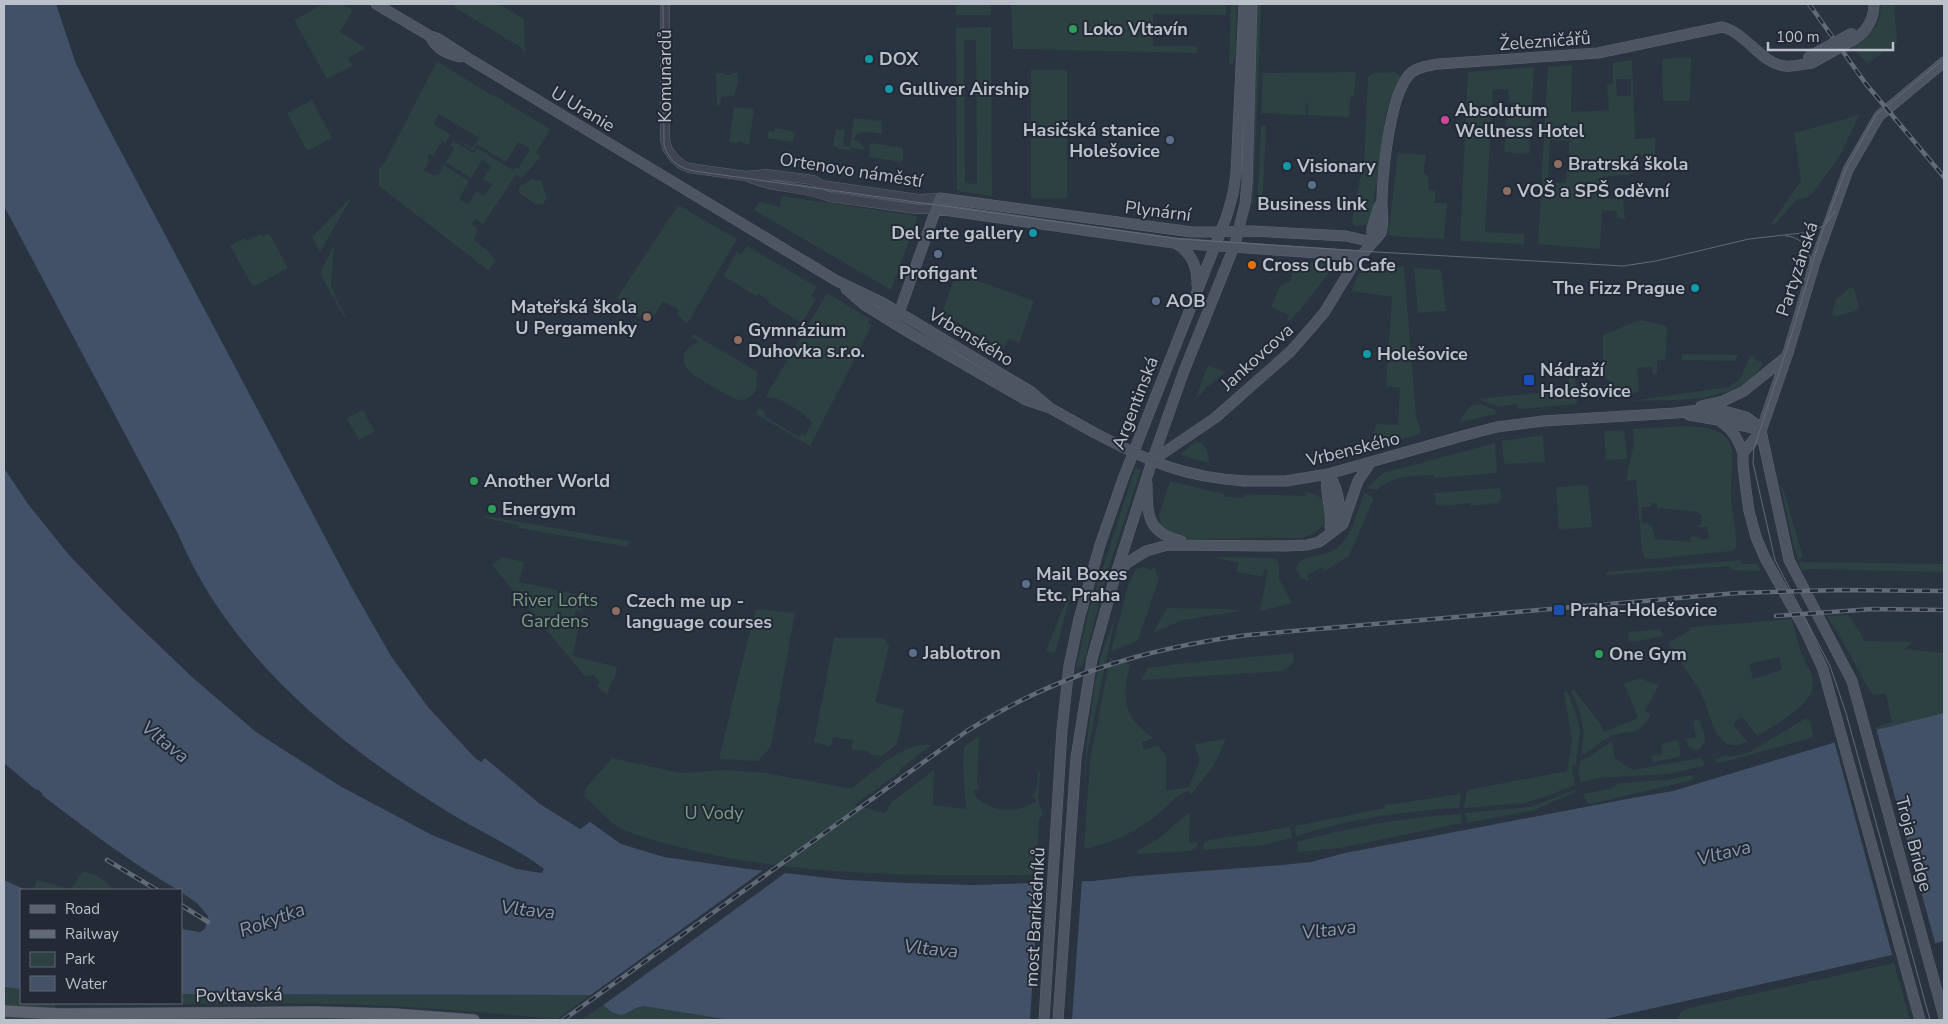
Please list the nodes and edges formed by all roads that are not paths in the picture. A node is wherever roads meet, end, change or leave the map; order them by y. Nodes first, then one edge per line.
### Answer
1 (376, 4) edge
2 (664, 4) edge
3 (1244, 4) edge
4 (1252, 4) edge
5 (1874, 4) edge
6 (1944, 62) edge
7 (668, 148) joint
8 (746, 176) junction
9 (940, 198) junction
10 (937, 209) junction
11 (1238, 231) junction
12 (1220, 232) junction
13 (1174, 242) junction
14 (1372, 242) junction
15 (1214, 246) junction
16 (1234, 248) junction
17 (1362, 256) junction
18 (837, 281) junction
19 (1196, 293) junction
20 (899, 313) junction
21 (895, 324) junction
22 (1786, 357) junction
23 (1050, 408) junction
24 (1676, 413) junction
25 (1718, 420) junction
26 (1761, 430) junction
27 (1743, 452) junction
28 (1152, 461) junction
29 (1371, 462) junction
30 (1328, 474) junction
31 (1148, 475) junction
32 (1329, 536) junction
33 (1196, 545) junction
34 (1114, 580) junction
35 (1057, 816) joint
36 (1071, 816) joint
37 (4, 1011) edge
38 (1944, 1016) edge
39 (474, 1020) edge
40 (1044, 1020) edge
41 (1058, 1020) edge
42 (1920, 1020) edge

1 - 18 main road, U Uranie
2 - 7 street, Komunardů
3 - 12 main road, Argentinská
4 - 11 main road, Argentinská
5 - 14 main road, Železničářů, bridge
6 - 22 main road, Partyzánská
7 - 8 street, Ortenovo náměstí
8 - 9 street, Ortenovo náměstí
8 - 10 street, Ortenovo náměstí
9 - 10 main road, Ortenovo náměstí
9 - 12 main road, Plynární
10 - 13 main road, Plynární
10 - 20 main road, Ortenovo náměstí
11 - 12 main road, Plynární
11 - 14 main road, Plynární
11 - 16 main road, Argentinská
12 - 15 main road, Argentinská
13 - 15 main road, Plynární
13 - 19 main road
14 - 17 main road, Jankovcova
15 - 16 main road, Plynární
15 - 19 main road, Argentinská
16 - 17 main road, Plynární
16 - 28 main road, Argentinská
17 - 28 main road, Jankovcova
18 - 20 main road
18 - 21 main road
19 - 35 main road, Argentinská
20 - 21 main road, Ortenovo náměstí
20 - 23 main road, Vrbenského
21 - 23 main road, Vrbenského
22 - 24 main road, Vrbenského
22 - 26 main road, Partyzánská
23 - 30 main road, Vrbenského, bridge
24 - 25 main road, Vrbenského
24 - 26 main road, Vrbenského
24 - 29 main road, Vrbenského
25 - 26 main road, Vrbenského
25 - 27 main road
26 - 27 main road, Partyzánská
26 - 38 main road, Troja Bridge
27 - 42 main road
28 - 31 main road, Argentinská
29 - 30 main road, Vrbenského
29 - 32 main road
30 - 32 main road
31 - 33 main road
31 - 34 main road, Argentinská
32 - 33 main road
33 - 34 main road
34 - 36 main road, Argentinská
35 - 40 main road, most Barikádníků
36 - 41 main road, most Barikádníků
37 - 39 main road, Povltavská

